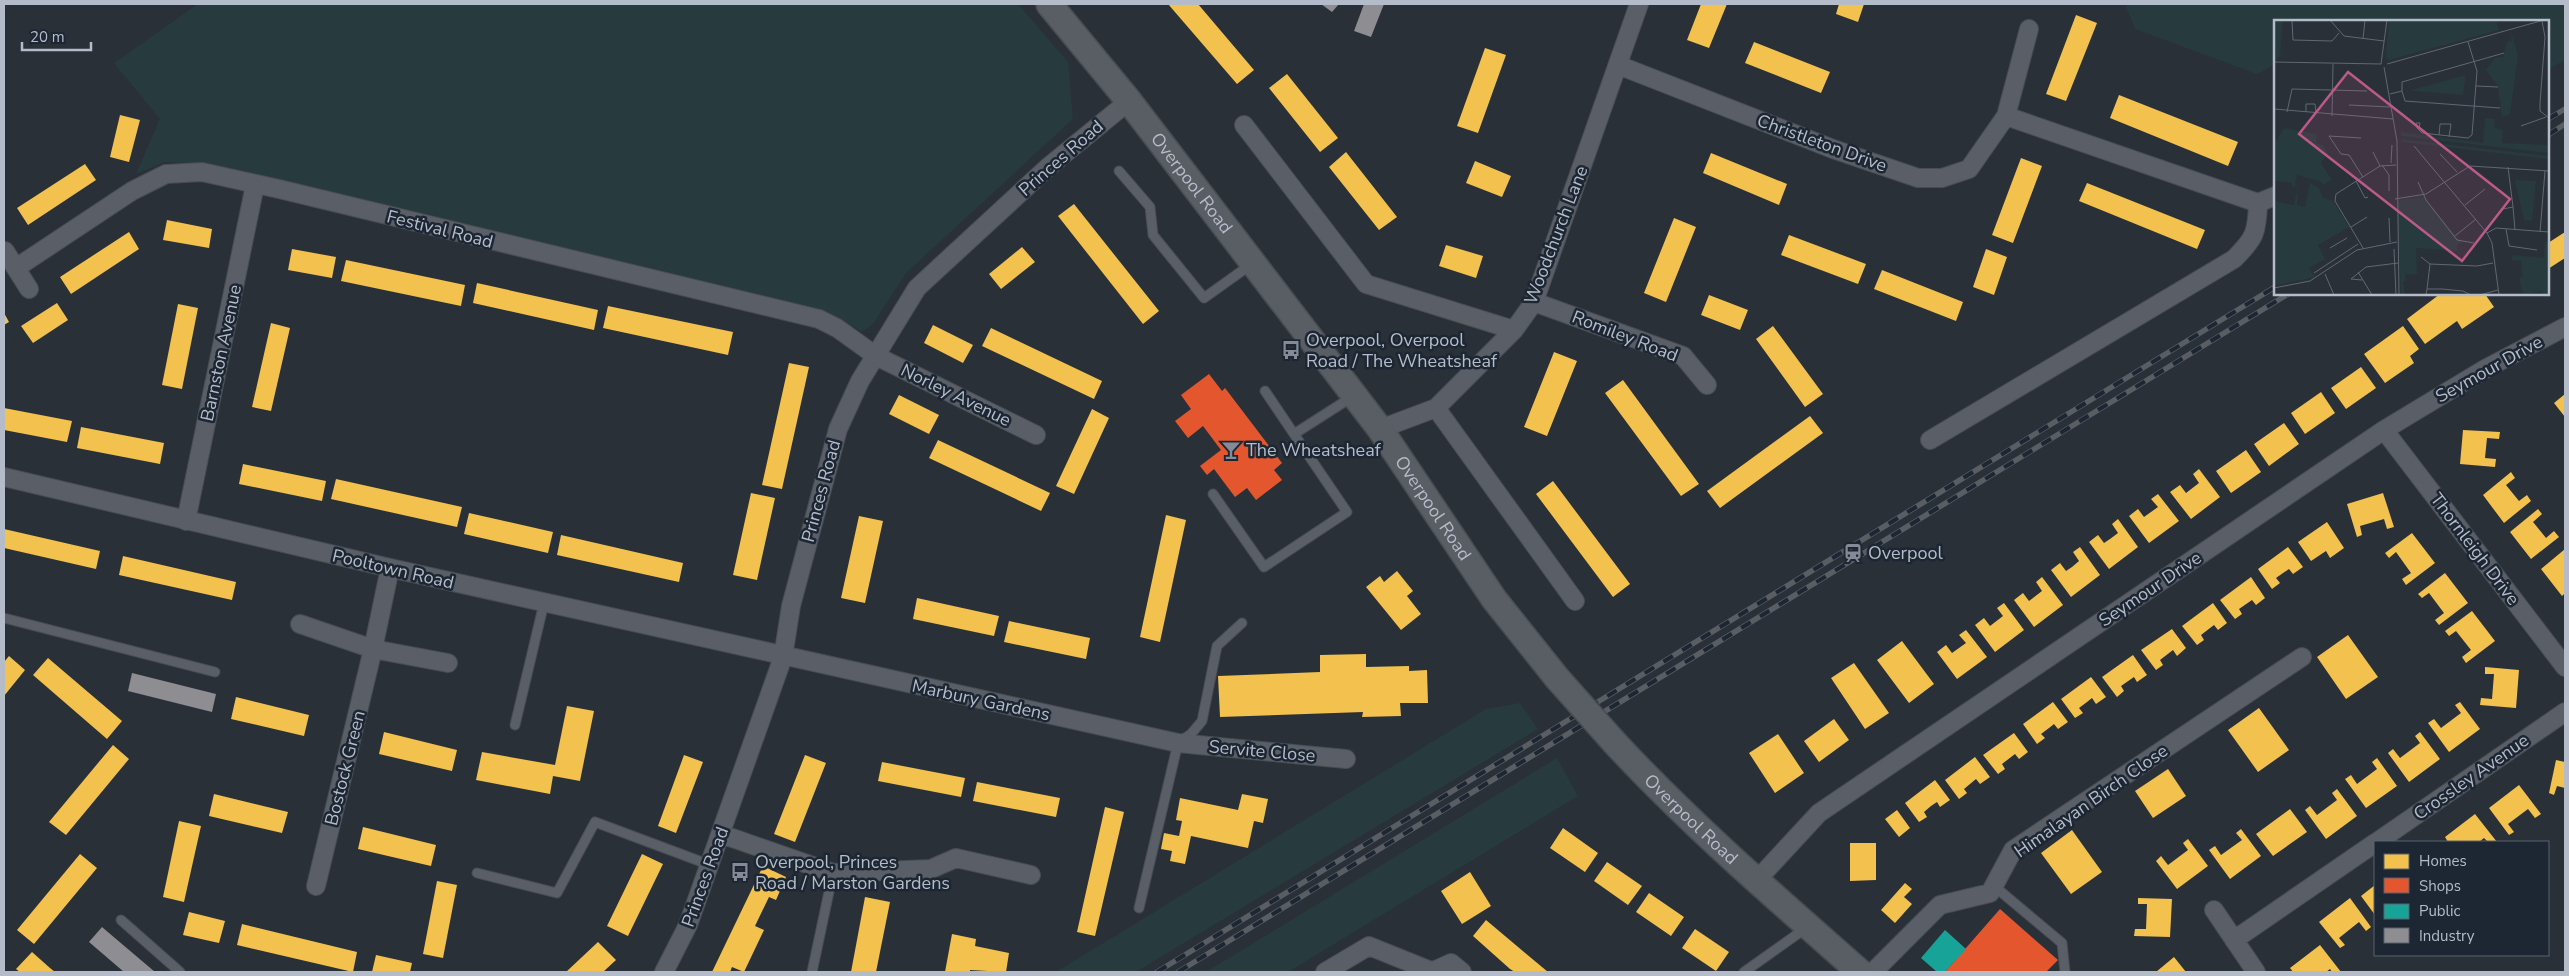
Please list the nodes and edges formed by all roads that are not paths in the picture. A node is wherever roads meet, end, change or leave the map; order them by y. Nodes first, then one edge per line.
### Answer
1 (1049, 4) edge
2 (1639, 4) edge
3 (2029, 29) dead end
4 (1618, 65) junction
5 (1129, 101) junction
6 (2006, 116) junction
7 (1244, 125) dead end
8 (1119, 171) dead end
9 (255, 185) junction
10 (2274, 196) edge
11 (2258, 203) junction
12 (5, 251) edge
13 (1253, 263) junction
14 (16, 268) junction
15 (29, 289) dead end
16 (1534, 302) junction
17 (2565, 327) edge
18 (1514, 330) junction
19 (876, 356) junction
20 (1707, 385) dead end
21 (1265, 391) dead end
22 (1355, 396) junction
23 (1436, 408) junction
24 (1380, 429) junction
25 (2384, 430) junction
26 (1294, 434) junction
27 (1036, 435) dead end
28 (1930, 440) dead end
29 (4, 476) edge
30 (1213, 494) dead end
31 (186, 521) junction
32 (390, 568) junction
33 (1575, 601) dead end
34 (544, 603) junction
35 (4, 618) edge
36 (1242, 623) dead end
37 (300, 624) dead end
38 (373, 649) junction
39 (783, 657) junction
40 (2302, 657) dead end
41 (448, 663) dead end
42 (2565, 667) edge
43 (215, 672) dead end
44 (2565, 712) edge
45 (515, 725) dead end
46 (1178, 743) junction
47 (1346, 758) dead end
48 (721, 834) junction
49 (2379, 841) edge
50 (2374, 844) edge
51 (710, 865) junction
52 (477, 873) dead end
53 (833, 873) junction
54 (1031, 876) dead end
55 (1756, 881) junction
56 (316, 886) dead end
57 (1994, 886) junction
58 (1139, 908) dead end
59 (2214, 910) dead end
60 (121, 920) dead end
61 (1809, 927) junction
62 (2234, 940) junction
63 (180, 972) edge
64 (664, 972) edge
65 (812, 972) edge
66 (1325, 972) edge
67 (1431, 972) edge
68 (1462, 972) edge
69 (1744, 972) edge
70 (1860, 972) edge
71 (1873, 972) edge
72 (2065, 972) edge
73 (2256, 972) edge

1 - 5 main road, Overpool Road
2 - 4 street, Woodchurch Lane
3 - 6 street, Christleton Drive
4 - 6 street, Christleton Drive
4 - 16 street, Woodchurch Lane
5 - 13 main road, Overpool Road
5 - 19 street, Princes Road
6 - 11 street
7 - 18 street
8 - 13 lane
9 - 14 street, Festival Road
9 - 19 street, Festival Road
9 - 31 street, Barnston Avenue
10 - 11 street
11 - 28 street
12 - 14 street
13 - 22 main road, Overpool Road
14 - 15 street
16 - 18 street, Woodchurch Lane
16 - 20 street, Romiley Road
17 - 25 street, Seymour Drive
18 - 23 street, Woodchurch Lane
19 - 27 street, Norley Avenue
19 - 39 street, Princes Road
21 - 26 lane
22 - 24 main road, Overpool Road
22 - 26 lane
23 - 24 street, Woodchurch Lane
23 - 33 street
24 - 55 main road, Overpool Road, bridge
25 - 42 street, Thornleigh Drive
25 - 55 street, Seymour Drive
26 - 30 lane
29 - 31 street, Pooltown Road
31 - 32 street, Pooltown Road
32 - 34 street, Pooltown Road
32 - 38 street, Bostock Green
34 - 39 street, Pooltown Road
34 - 45 lane
35 - 43 lane
36 - 46 lane
37 - 38 street
38 - 41 street
38 - 56 street, Bostock Green
39 - 46 street, Marbury Gardens
39 - 48 street, Princes Road
40 - 57 street, Himalayan Birch Close
44 - 49 street, Crossley Avenue
46 - 47 street, Servite Close
46 - 58 lane
48 - 51 street, Princes Road
48 - 53 street
50 - 62 street, Crossley Avenue
51 - 52 lane
51 - 64 street, Princes Road
53 - 54 street
53 - 65 lane
55 - 61 main road, Overpool Road
57 - 71 street
57 - 72 lane
59 - 62 street
60 - 63 lane
61 - 69 lane
61 - 70 main road, Overpool Road
62 - 73 street
66 - 67 street
67 - 68 street

